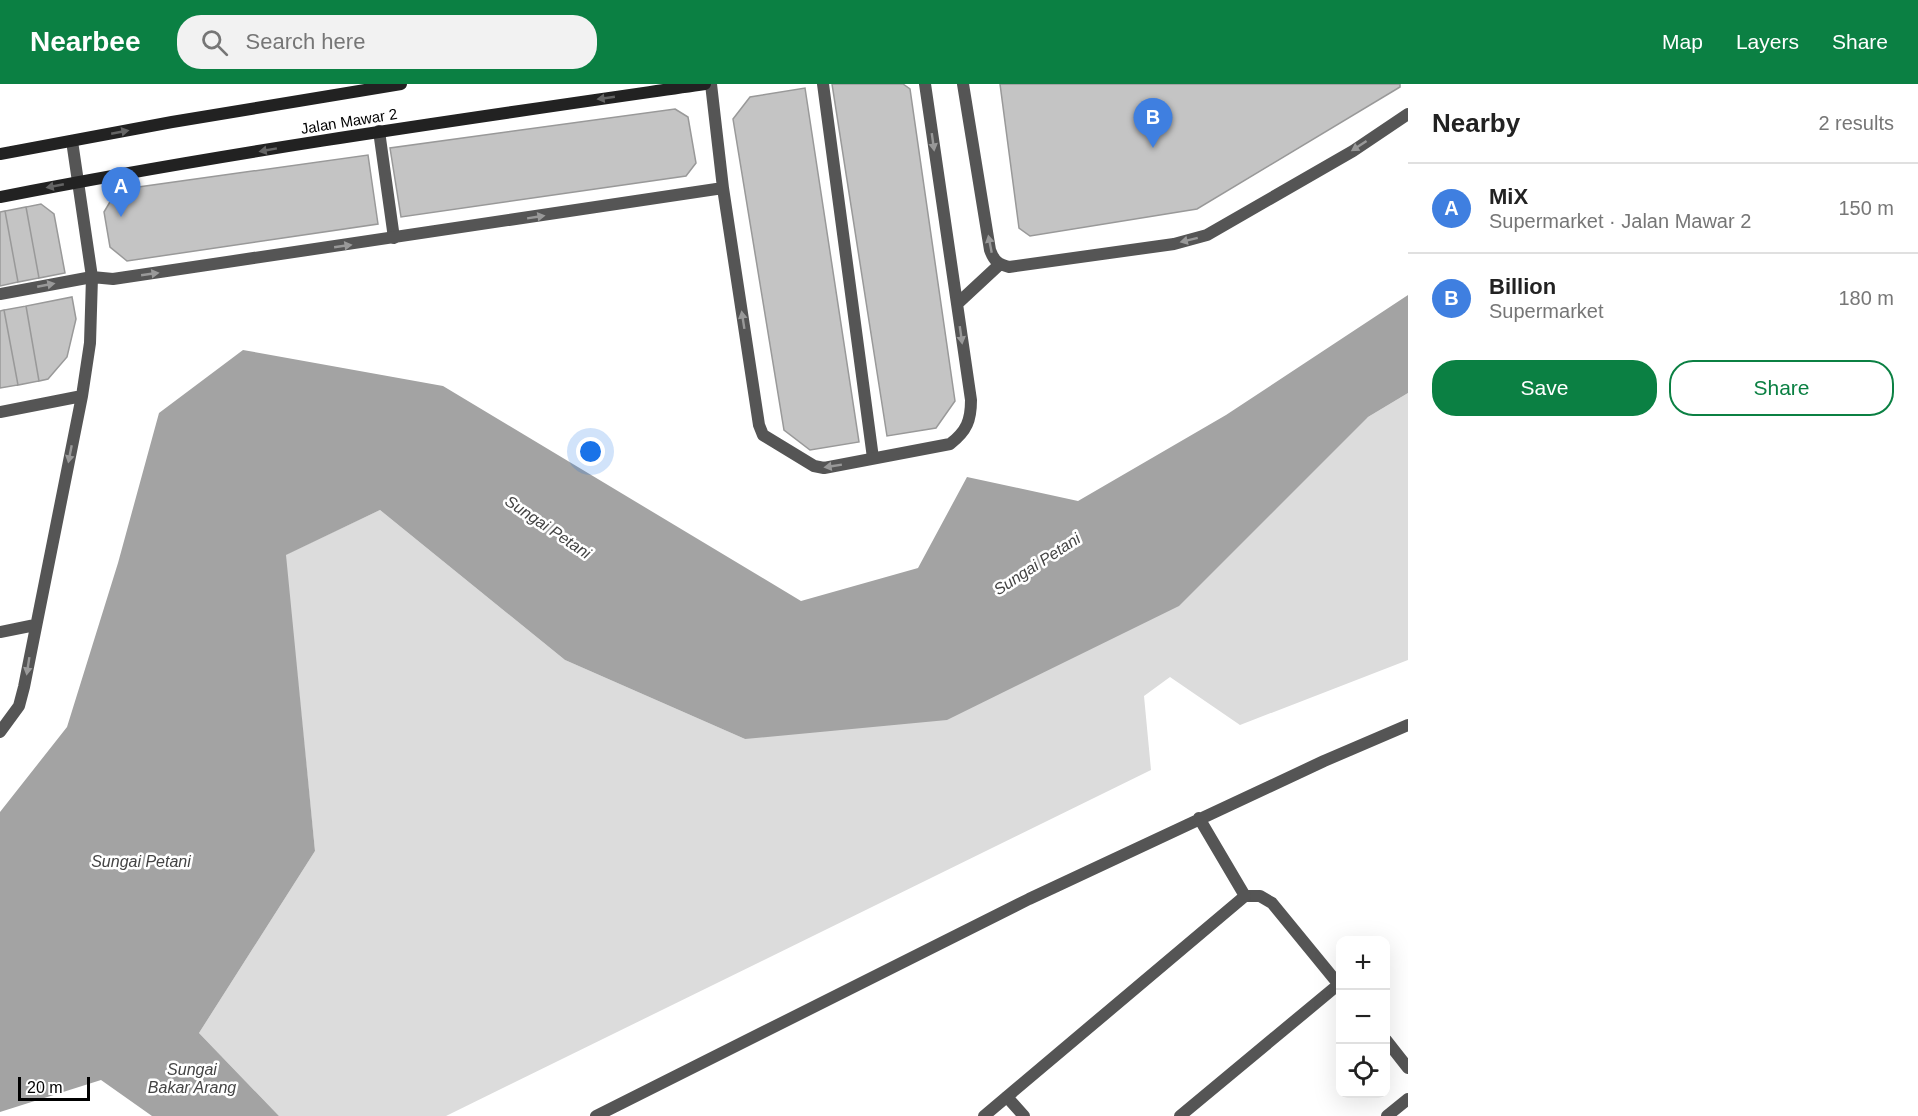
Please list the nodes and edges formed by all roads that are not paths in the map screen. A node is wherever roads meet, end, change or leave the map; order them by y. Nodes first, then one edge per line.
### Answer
1 (401, 84) edge
2 (705, 84) edge
3 (711, 84) edge
4 (823, 84) edge
5 (925, 84) edge
6 (963, 84) edge
7 (1408, 114) edge
8 (379, 131) junction
9 (72, 141) junction
10 (0, 154) edge
11 (79, 182) junction
12 (723, 188) junction
13 (0, 197) edge
14 (394, 238) junction
15 (999, 265) junction
16 (92, 277) junction
17 (0, 294) edge
18 (957, 303) junction
19 (82, 396) junction
20 (0, 412) edge
21 (873, 458) junction
22 (35, 625) junction
23 (0, 632) edge
24 (1408, 725) edge
25 (0, 732) edge
26 (1199, 818) junction
27 (1245, 896) junction
28 (1336, 980) edge
29 (1336, 988) edge
30 (1389, 1044) edge
31 (1408, 1068) edge
32 (1007, 1097) junction
33 (1408, 1099) edge
34 (596, 1116) edge
35 (984, 1116) edge
36 (1023, 1116) edge
37 (1179, 1116) edge
38 (1387, 1116) edge

9 -> 1 street, Jalan Mawar 2
2 -> 8 street, Jalan Mawar 2
3 - 12 street
4 - 21 street
5 -> 18 street
15 -> 6 street
7 -> 15 street
8 -> 11 street, Jalan Mawar 2
8 - 14 street
9 - 10 street, Jalan Mawar 2
9 - 11 street
11 -> 13 street, Jalan Mawar 2
11 - 16 street
14 -> 12 street
21 -> 12 street
16 -> 14 street
15 - 18 street
17 -> 16 street
16 - 19 street
18 -> 21 street
19 - 20 street
19 -> 22 street
22 - 23 street
22 -> 25 street
24 - 26 street
26 - 27 street
26 - 34 street
27 - 28 street
27 - 32 street
29 - 37 street
30 - 31 street
32 - 35 street
32 - 36 street
33 - 38 street

